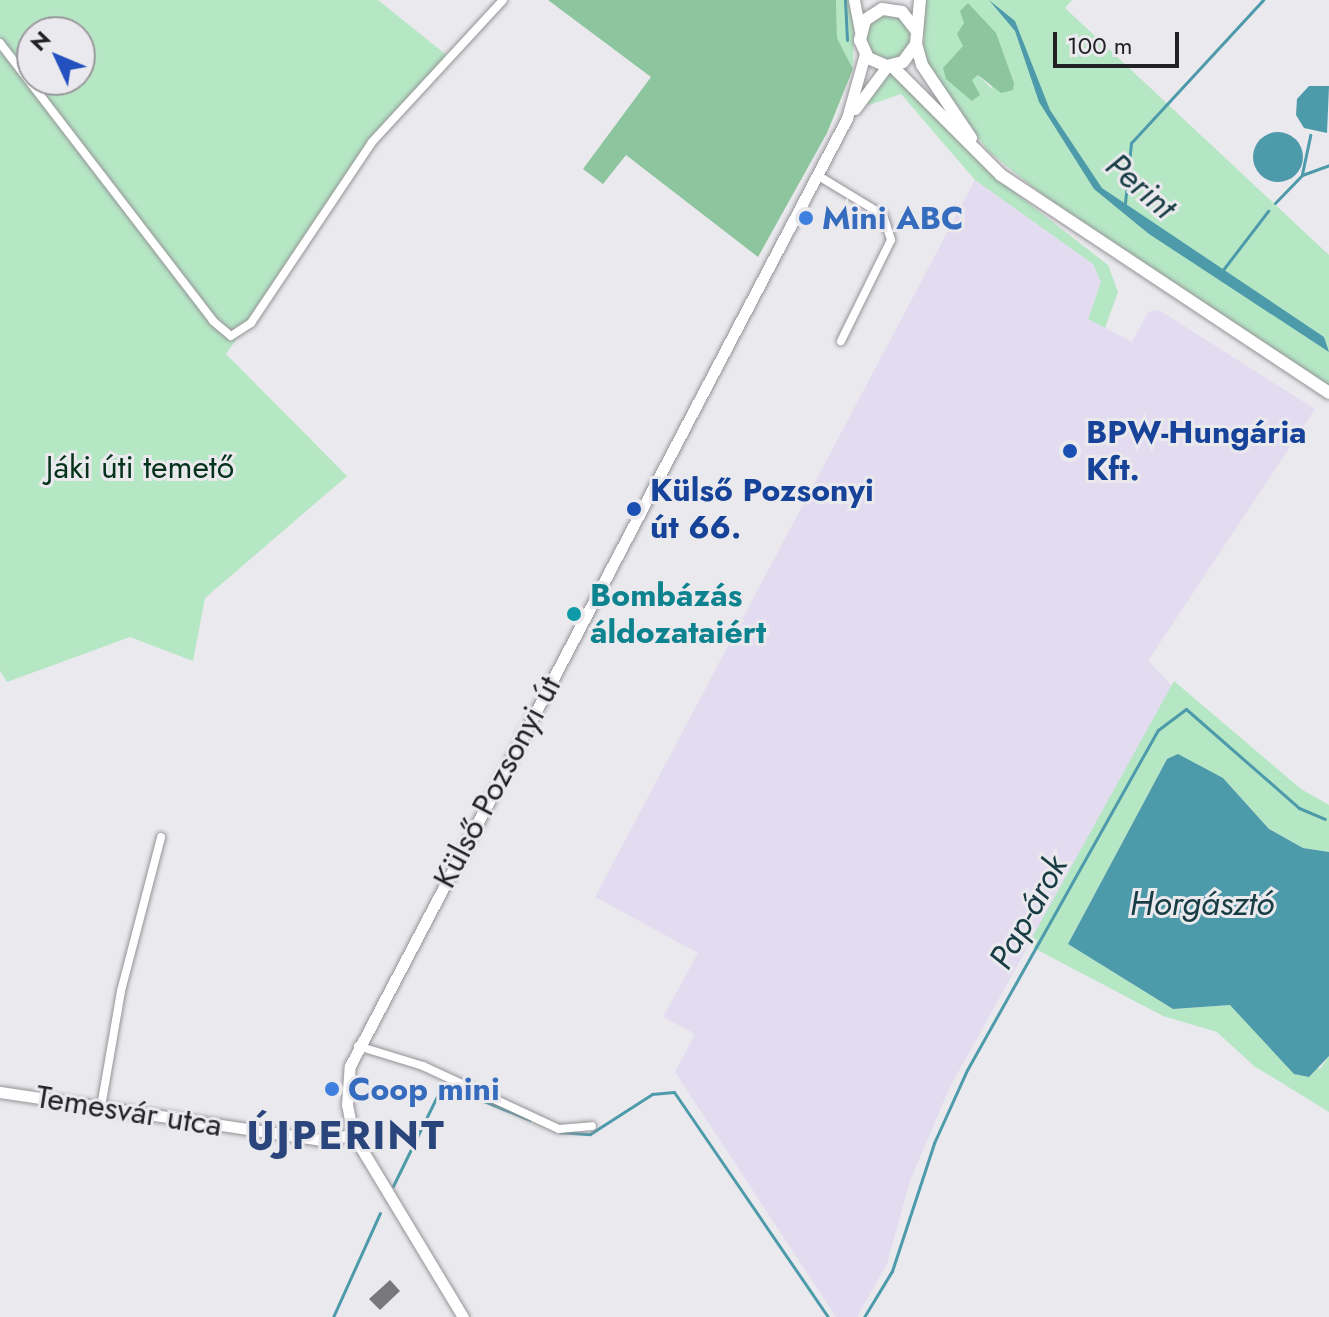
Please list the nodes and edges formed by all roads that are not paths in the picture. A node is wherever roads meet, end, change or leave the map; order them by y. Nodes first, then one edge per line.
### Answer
1 (503, 0) edge
2 (854, 0) edge
3 (875, 0) edge
4 (903, 0) edge
5 (920, 0) edge
6 (889, 9) junction
7 (860, 30) junction
8 (916, 39) junction
9 (0, 43) edge
10 (865, 54) junction
11 (890, 66) junction
12 (835, 139) junction
13 (817, 175) junction
14 (1021, 189) junction
15 (841, 341) dead end
16 (1329, 393) edge
17 (161, 837) dead end
18 (358, 1046) junction
19 (0, 1092) edge
20 (101, 1107) junction
21 (592, 1126) dead end
22 (353, 1135) junction
23 (463, 1317) edge

1 - 9 street
2 - 7 main road
3 - 6 main road
4 - 6 main road
5 - 8 main road
6 - 7 main road
6 - 8 main road
7 - 10 main road
8 - 11 main road
8 - 14 main road
10 - 11 main road
10 - 12 main road
11 - 12 main road
11 - 14 main road
12 - 13 main road, Külső Pozsonyi út
13 - 15 street
13 - 18 main road, Külső Pozsonyi út
14 - 16 main road
17 - 20 street
18 - 21 street
18 - 22 main road, Külső Pozsonyi út
19 - 20 main road, Temesvár utca
20 - 22 main road, Temesvár utca
22 - 23 main road

